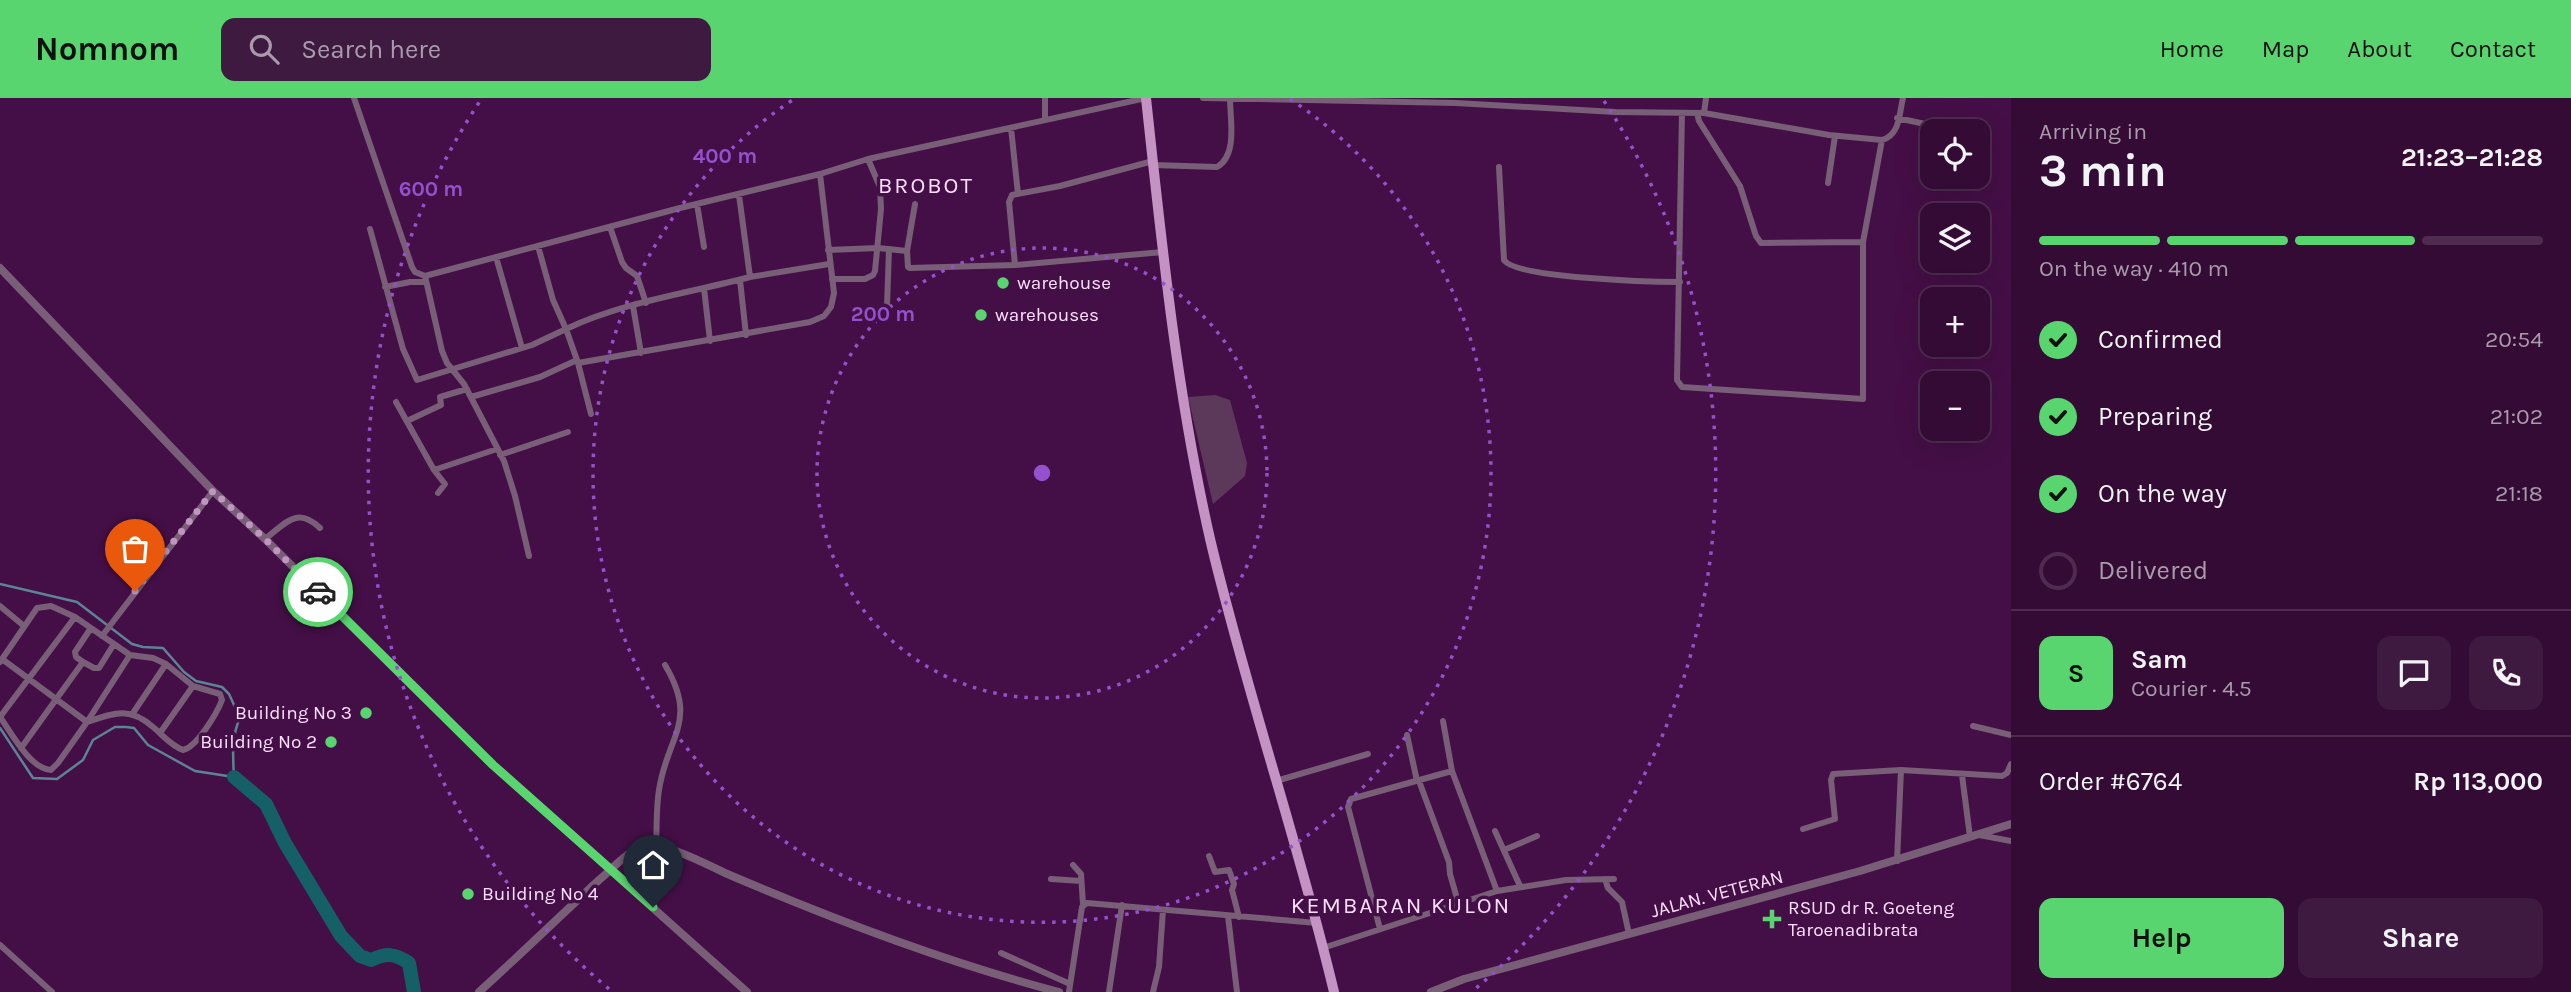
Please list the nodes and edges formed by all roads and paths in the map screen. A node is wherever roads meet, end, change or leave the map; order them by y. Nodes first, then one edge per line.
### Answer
1 (354, 98) edge
2 (1045, 98) edge
3 (1146, 98) edge
4 (1203, 98) edge
5 (1230, 98) edge
6 (1706, 98) edge
7 (1903, 98) edge
8 (1350, 99) edge
9 (1397, 100) edge
10 (1682, 113) junction
11 (1701, 113) junction
12 (1897, 118) junction
13 (1045, 120) junction
14 (1920, 123) edge
15 (1011, 128) junction
16 (1835, 136) junction
17 (1882, 141) junction
18 (868, 159) junction
19 (1153, 163) junction
20 (1499, 167) dead end
21 (820, 174) junction
22 (1828, 183) dead end
23 (1018, 194) junction
24 (739, 195) junction
25 (697, 204) junction
26 (915, 204) dead end
27 (610, 227) junction
28 (370, 229) dead end
29 (1863, 242) junction
30 (538, 246) junction
31 (704, 247) dead end
32 (878, 248) junction
33 (889, 249) junction
34 (828, 250) junction
35 (907, 251) junction
36 (1163, 253) junction
37 (496, 257) junction
38 (829, 264) junction
39 (1015, 265) junction
40 (0, 268) edge
41 (750, 277) junction
42 (426, 279) junction
43 (832, 279) junction
44 (740, 280) junction
45 (1680, 282) junction
46 (386, 287) junction
47 (704, 288) junction
48 (646, 303) junction
49 (633, 306) junction
50 (887, 306) dead end
51 (566, 329) junction
52 (746, 335) junction
53 (710, 341) junction
54 (522, 348) junction
55 (641, 353) junction
56 (578, 362) junction
57 (451, 369) junction
58 (467, 389) junction
59 (471, 397) junction
60 (396, 402) dead end
61 (591, 414) dead end
62 (407, 421) junction
63 (568, 432) dead end
64 (499, 452) junction
65 (434, 470) junction
66 (213, 491) junction
67 (438, 492) dead end
68 (320, 528) dead end
69 (265, 539) junction
70 (529, 556) dead end
71 (0, 606) edge
72 (75, 617) junction
73 (24, 626) junction
74 (91, 628) junction
75 (102, 636) junction
76 (114, 644) junction
77 (130, 655) junction
78 (1, 660) edge
79 (83, 662) junction
80 (166, 664) junction
81 (664, 665) dead end
82 (30, 679) junction
83 (193, 686) junction
84 (57, 699) junction
85 (133, 713) junction
86 (0, 717) edge
87 (87, 722) junction
88 (1443, 722) dead end
89 (1973, 726) dead end
90 (160, 733) junction
91 (1408, 735) dead end
92 (2011, 735) edge
93 (21, 748) junction
94 (1368, 754) dead end
95 (2011, 764) edge
96 (1901, 770) junction
97 (1452, 771) junction
98 (1962, 775) junction
99 (1276, 781) junction
100 (1418, 781) junction
101 (2011, 824) edge
102 (1803, 828) dead end
103 (1495, 831) dead end
104 (1537, 836) dead end
105 (1975, 836) junction
106 (2011, 841) edge
107 (656, 846) junction
108 (1504, 850) junction
109 (1209, 856) dead end
110 (1897, 861) junction
111 (1073, 865) dead end
112 (611, 870) junction
113 (1614, 878) dead end
114 (1051, 879) dead end
115 (1605, 879) junction
116 (1082, 881) junction
117 (1520, 886) junction
118 (1497, 891) junction
119 (1458, 902) junction
120 (1083, 904) junction
121 (1122, 905) junction
122 (1163, 910) junction
123 (1228, 916) junction
124 (1239, 917) junction
125 (1317, 923) junction
126 (1380, 929) junction
127 (1629, 934) junction
128 (0, 945) edge
129 (1323, 948) junction
130 (1001, 953) dead end
131 (1070, 988) edge
132 (1235, 990) edge
133 (52, 992) edge
134 (479, 992) edge
135 (747, 992) edge
136 (1059, 992) edge
137 (1109, 992) edge
138 (1153, 992) edge
139 (1334, 992) edge
140 (1431, 992) edge

1 - 42 street
2 - 13 street
3 - 13 street
3 - 19 main road
4 - 5 street
5 - 8 street
5 - 19 street
6 - 11 street
7 - 12 street
8 - 9 street
9 - 10 street
10 - 11 street
10 - 45 street
11 - 16 street
11 - 29 street
12 - 14 street
12 - 17 street
13 - 15 street
15 - 18 street
15 - 23 street
16 - 17 street
16 - 22 street
17 - 29 street
18 - 21 street
18 - 32 street
19 - 23 street
19 - 36 main road
20 - 45 street
21 - 24 street
21 - 34 street
23 - 39 street
24 - 25 street
24 - 41 street
25 - 27 street
25 - 31 street
26 - 35 street
27 - 30 street
27 - 48 street
28 - 46 street
29 - 45 street
30 - 37 street
30 - 51 street
32 - 33 street
32 - 34 street
32 - 43 street
33 - 35 street
33 - 50 street
34 - 38 street
35 - 39 street
36 - 39 street
36 - 99 main road
37 - 42 street
37 - 54 street
38 - 41 street
38 - 43 street
40 - 66 street
41 - 44 street
42 - 46 street
42 - 57 street
43 - 52 street
44 - 47 street
44 - 52 street
46 - 57 street
47 - 48 street
47 - 53 street
48 - 49 street
49 - 51 street
49 - 55 street
51 - 54 street
51 - 56 street
52 - 53 street
53 - 55 street
54 - 57 street
55 - 56 street
56 - 59 street
56 - 61 street
57 - 58 street
58 - 59 street
58 - 62 street
59 - 64 street
60 - 62 street
62 - 65 street
63 - 64 street
64 - 65 street
64 - 70 street
65 - 67 street
66 - 69 street
66 - 75 street
68 - 69 street
69 - 112 street
71 - 73 street
72 - 73 street
72 - 74 street
72 - 82 street
73 - 78 street
74 - 75 street
74 - 79 street
75 - 76 street
76 - 77 street
76 - 79 street
77 - 80 street
77 - 87 street
78 - 82 street
79 - 84 street
80 - 83 street
80 - 85 street
81 - 107 street
82 - 84 street
82 - 86 street
83 - 90 street
83 - 90 street
84 - 87 street
84 - 93 street
85 - 87 street
85 - 90 street
86 - 93 street
87 - 93 street
88 - 97 street
89 - 92 street
91 - 100 street
94 - 99 street
95 - 98 street
96 - 98 street
96 - 102 street
96 - 110 street
97 - 100 street
97 - 118 street
98 - 105 street
99 - 125 main road
100 - 119 street
100 - 126 street
101 - 105 street, JALAN. VETERAN
103 - 108 street
104 - 108 street
105 - 106 street
105 - 110 street, JALAN. VETERAN
107 - 112 street
107 - 136 street
108 - 117 street
109 - 124 street
110 - 127 street, JALAN. VETERAN
111 - 116 street
112 - 134 street
112 - 135 street
113 - 115 street
114 - 116 street
115 - 117 street
115 - 127 street
116 - 120 street
117 - 118 street
118 - 119 street
119 - 126 street
120 - 121 street
120 - 131 street
121 - 122 street
121 - 137 street
122 - 123 street
122 - 138 street
123 - 124 street
123 - 132 street
124 - 125 street
125 - 129 main road
126 - 129 street
127 - 140 street, JALAN. VETERAN
128 - 133 street
129 - 139 main road
130 - 131 street

